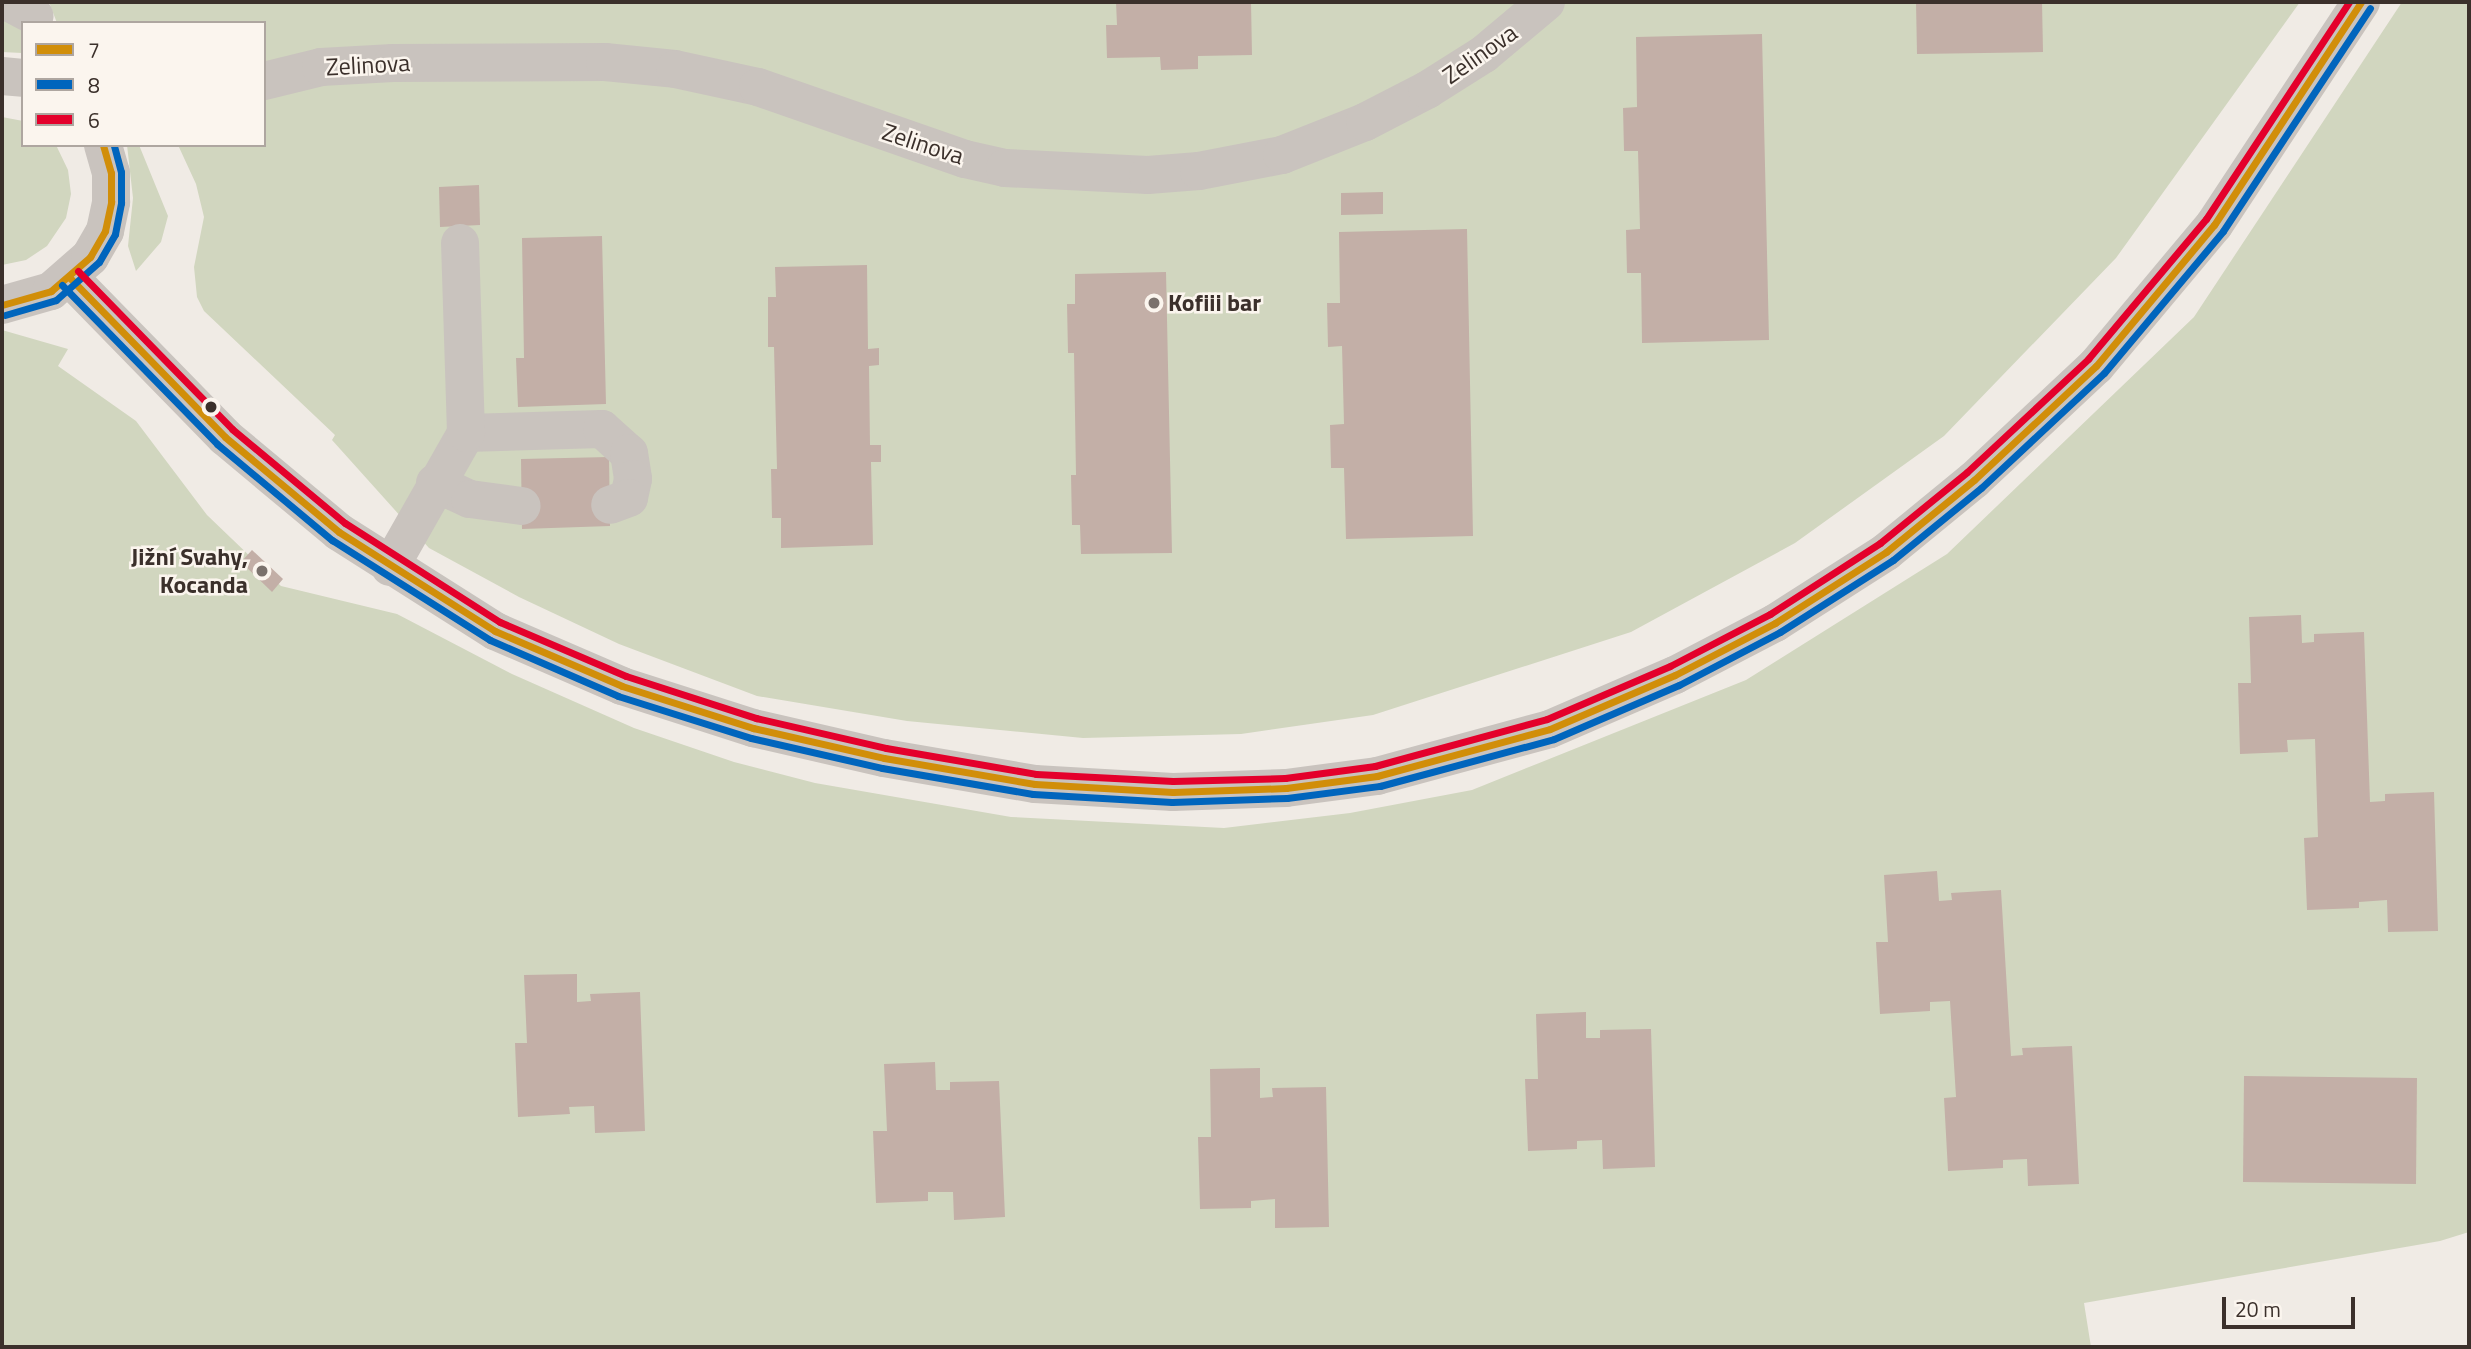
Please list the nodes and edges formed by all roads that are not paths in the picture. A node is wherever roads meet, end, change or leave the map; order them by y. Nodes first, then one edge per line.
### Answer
1 (1546, 2) edge
2 (2361, 2) edge
3 (2, 76) edge
4 (21, 78) edge
5 (266, 81) edge
6 (106, 147) edge
7 (460, 243) dead end
8 (71, 278) junction
9 (2, 305) edge
10 (466, 433) junction
11 (435, 484) junction
12 (610, 505) dead end
13 (522, 506) dead end
14 (390, 567) junction

1 - 5 street, Zelinova
2 - 14 street
3 - 4 street
6 - 8 street
7 - 10 street
8 - 9 street
8 - 14 street
10 - 11 street
10 - 12 street
11 - 13 street
11 - 14 street

